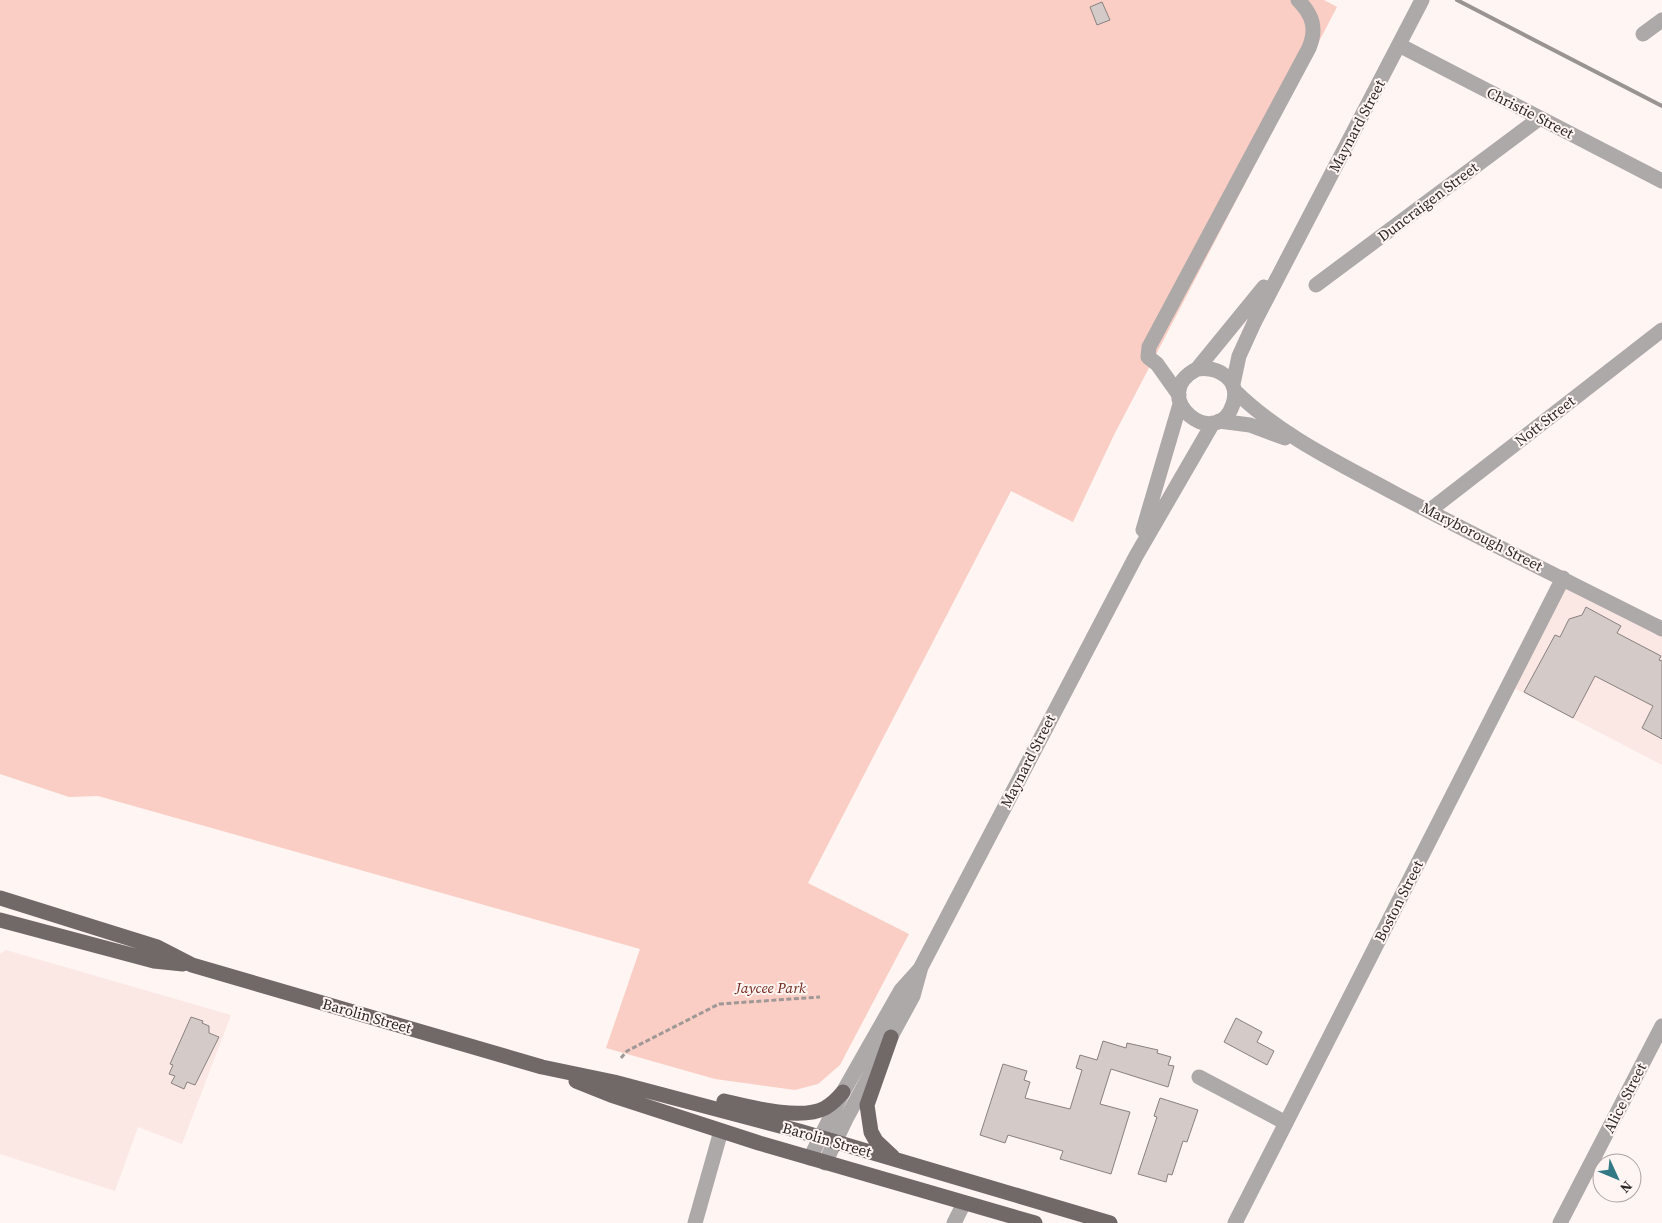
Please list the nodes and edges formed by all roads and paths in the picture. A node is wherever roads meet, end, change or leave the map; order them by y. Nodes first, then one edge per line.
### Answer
1 (1298, 0) edge
2 (1422, 0) edge
3 (1662, 20) edge
4 (1643, 34) dead end
5 (1399, 45) junction
6 (1540, 118) junction
7 (1662, 181) edge
8 (1290, 252) junction
9 (1316, 285) dead end
10 (1662, 330) edge
11 (1157, 364) junction
12 (1194, 371) junction
13 (1234, 388) junction
14 (1180, 400) junction
15 (1216, 422) junction
16 (1303, 444) junction
17 (1429, 511) junction
18 (1136, 556) junction
19 (1563, 578) junction
20 (1662, 629) edge
21 (0, 898) edge
22 (0, 920) edge
23 (192, 965) junction
24 (921, 967) junction
25 (820, 997) dead end
26 (1662, 1026) edge
27 (891, 1037) junction
28 (621, 1058) dead end
29 (542, 1067) junction
30 (1199, 1078) dead end
31 (651, 1092) junction
32 (843, 1092) junction
33 (1286, 1123) junction
34 (721, 1131) junction
35 (820, 1137) junction
36 (835, 1142) junction
37 (810, 1158) junction
38 (895, 1159) junction
39 (825, 1163) junction
40 (964, 1203) junction
41 (695, 1223) edge
42 (954, 1223) edge
43 (1035, 1223) edge
44 (1110, 1223) edge
45 (1235, 1223) edge
46 (1560, 1223) edge

1 - 11 street
2 - 5 street, Maynard Street
3 - 4 street
5 - 6 street, Christie Street
5 - 8 street, Maynard Street
6 - 7 street, Christie Street
6 - 9 street, Duncraigen Street
8 - 12 street, Maynard Street
8 - 13 street, Maynard Street
10 - 17 street, Nott Street
11 - 12 street
11 - 14 street
12 - 13 street
12 - 14 street
13 - 15 street
13 - 16 street, Maryborough Street
14 - 15 street
14 - 18 street, Maynard Street
15 - 16 street, Maryborough Street
15 - 18 street, Maynard Street
16 - 17 street, Maryborough Street
17 - 19 street, Maryborough Street
18 - 24 street, Maynard Street
19 - 20 street, Maryborough Street
19 - 33 street, Boston Street
21 - 23 main road, Barolin Street
22 - 23 main road, Barolin Street
23 - 29 main road, Barolin Street
24 - 27 street, Maynard Street
24 - 32 street, Maynard Street
25 - 28 path
26 - 46 street, Alice Street
27 - 36 street, Maynard Street
27 - 38 main road
29 - 31 main road, Barolin Street
29 - 34 main road, Barolin Street
30 - 33 street
31 - 32 main road
31 - 35 main road, Barolin Street
32 - 35 street, Maynard Street
33 - 45 street, Boston Street
34 - 37 main road, Barolin Street
34 - 41 street
35 - 36 main road, Barolin Street
35 - 37 street, Maynard Street
36 - 38 main road, Barolin Street
36 - 39 street, Maynard Street
37 - 39 main road, Barolin Street
38 - 44 main road, Barolin Street
39 - 40 main road, Barolin Street
40 - 42 street
40 - 43 main road, Barolin Street

